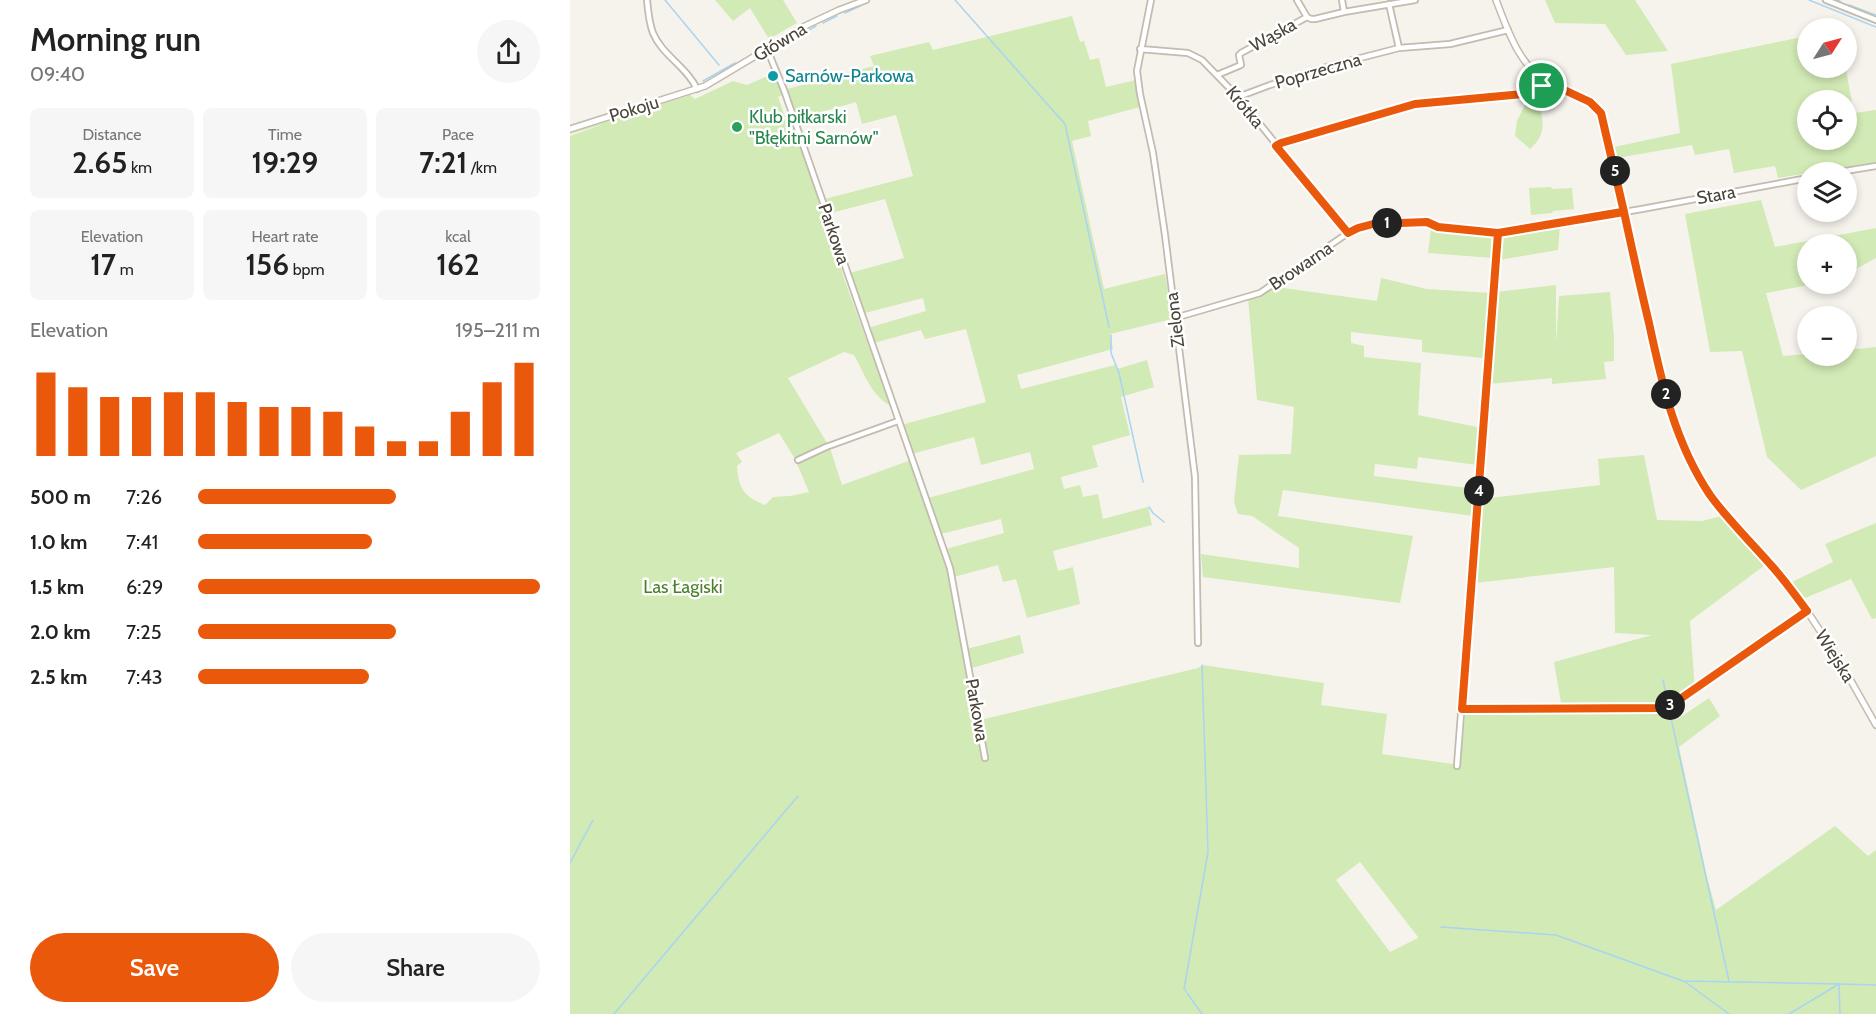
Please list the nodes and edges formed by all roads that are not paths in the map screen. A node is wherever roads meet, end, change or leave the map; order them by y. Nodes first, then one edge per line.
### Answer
1 (647, 0) edge
2 (866, 0) edge
3 (1151, 0) edge
4 (1297, 0) edge
5 (1342, 0) edge
6 (1415, 0) edge
7 (1496, 0) edge
8 (1826, 0) edge
9 (1389, 4) junction
10 (1344, 12) junction
11 (1307, 17) junction
12 (1876, 20) edge
13 (1508, 30) junction
14 (1399, 48) junction
15 (767, 49) junction
16 (1140, 49) junction
17 (1217, 75) junction
18 (1545, 81) junction
19 (697, 89) junction
20 (1238, 97) junction
21 (570, 129) edge
22 (1276, 146) junction
23 (1876, 166) edge
24 (1857, 169) edge
25 (1797, 180) edge
26 (1624, 212) junction
27 (1348, 233) junction
28 (1498, 233) junction
29 (1175, 318) junction
30 (898, 421) junction
31 (798, 460) dead end
32 (1807, 611) junction
33 (1198, 643) dead end
34 (1462, 709) junction
35 (1876, 725) edge
36 (985, 758) dead end
37 (1457, 766) dead end

1 - 19 street
2 - 15 street, Główna
3 - 16 street, Zielona
4 - 11 street
5 - 10 street
6 - 9 street, Wąska
7 - 13 street, Wiejska
8 - 12 street
9 - 10 street, Wąska
9 - 14 street
10 - 11 street, Wąska
11 - 17 street, Wąska
13 - 14 street, Poprzeczna
13 - 18 street, Wiejska
14 - 20 street, Poprzeczna
15 - 19 street, Główna
15 - 30 street, Parkowa
16 - 17 street, Krótka
16 - 29 street, Zielona
17 - 20 street, Krótka
18 - 22 street
18 - 26 street, Wiejska
19 - 21 street, Pokoju
20 - 22 street, Krótka
22 - 27 street, Krótka
23 - 24 street
25 - 26 street, Stara
26 - 28 street, Stara
26 - 32 street, Wiejska
27 - 28 street, Browarna
27 - 29 street, Browarna
28 - 34 street
29 - 33 street, Zielona
30 - 31 street
30 - 36 street, Parkowa
32 - 34 street
32 - 35 street, Wiejska
34 - 37 street

